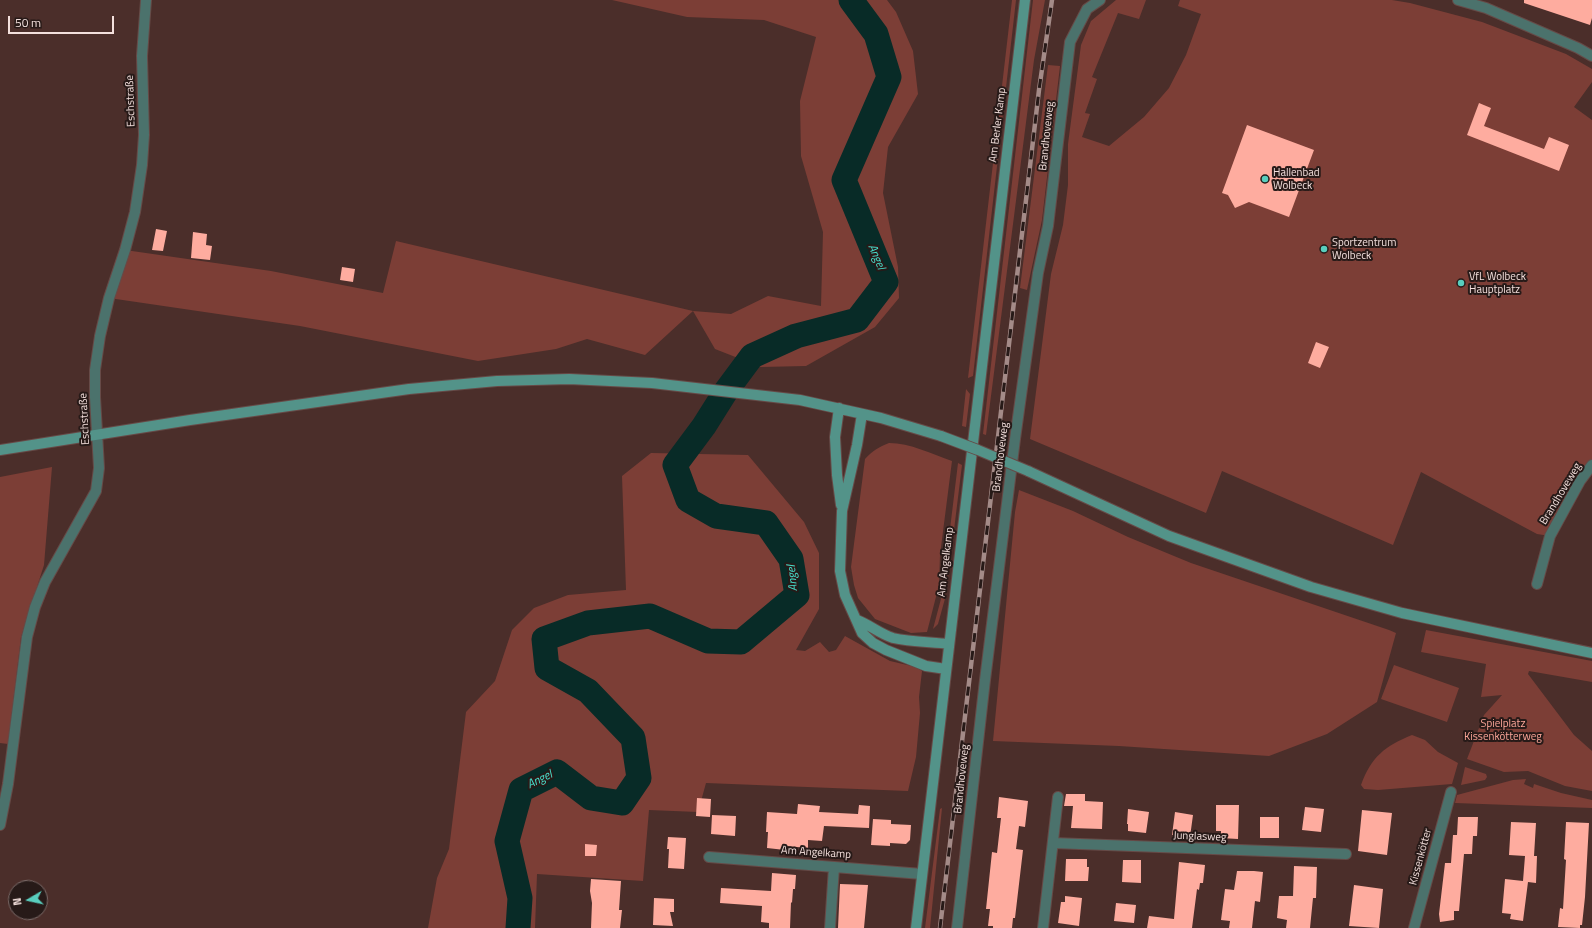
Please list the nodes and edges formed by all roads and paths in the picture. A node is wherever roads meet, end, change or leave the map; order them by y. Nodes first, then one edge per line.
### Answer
1 (146, 0) edge
2 (1025, 0) edge
3 (1100, 0) edge
4 (1458, 0) edge
5 (1592, 56) edge
6 (995, 253) joint
7 (839, 408) junction
8 (862, 414) junction
9 (97, 435) junction
10 (0, 450) edge
11 (1592, 465) edge
12 (842, 511) junction
13 (1537, 584) dead end
14 (857, 620) junction
15 (949, 644) junction
16 (1592, 653) edge
17 (946, 669) junction
18 (1451, 792) dead end
19 (1058, 796) dead end
20 (0, 825) edge
21 (1053, 843) junction
22 (1346, 854) dead end
23 (709, 858) dead end
24 (834, 867) junction
25 (922, 874) junction
26 (830, 928) edge
27 (916, 928) edge
28 (957, 928) edge
29 (1043, 928) edge
30 (1414, 928) edge

1 - 9 street, Eschstraße
2 - 6 main road, Am Berler Kamp
3 - 28 street, Brandhoveweg
4 - 5 street
6 - 15 main road, Am Angelkamp
7 - 8 main road
7 - 9 main road
7 - 12 main road
8 - 12 main road
8 - 16 main road, bridge
9 - 10 main road
9 - 20 street, Eschstraße
11 - 13 street, Brandhoveweg
12 - 14 main road
14 - 15 main road
14 - 17 main road
15 - 17 main road, Am Angelkamp
17 - 25 main road, Am Angelkamp
18 - 30 street, Kissenkötter
19 - 21 street
21 - 22 street, Junglasweg
21 - 29 street
23 - 24 street, Am Angelkamp
24 - 25 street, Am Angelkamp
24 - 26 street
25 - 27 main road, Am Angelkamp

